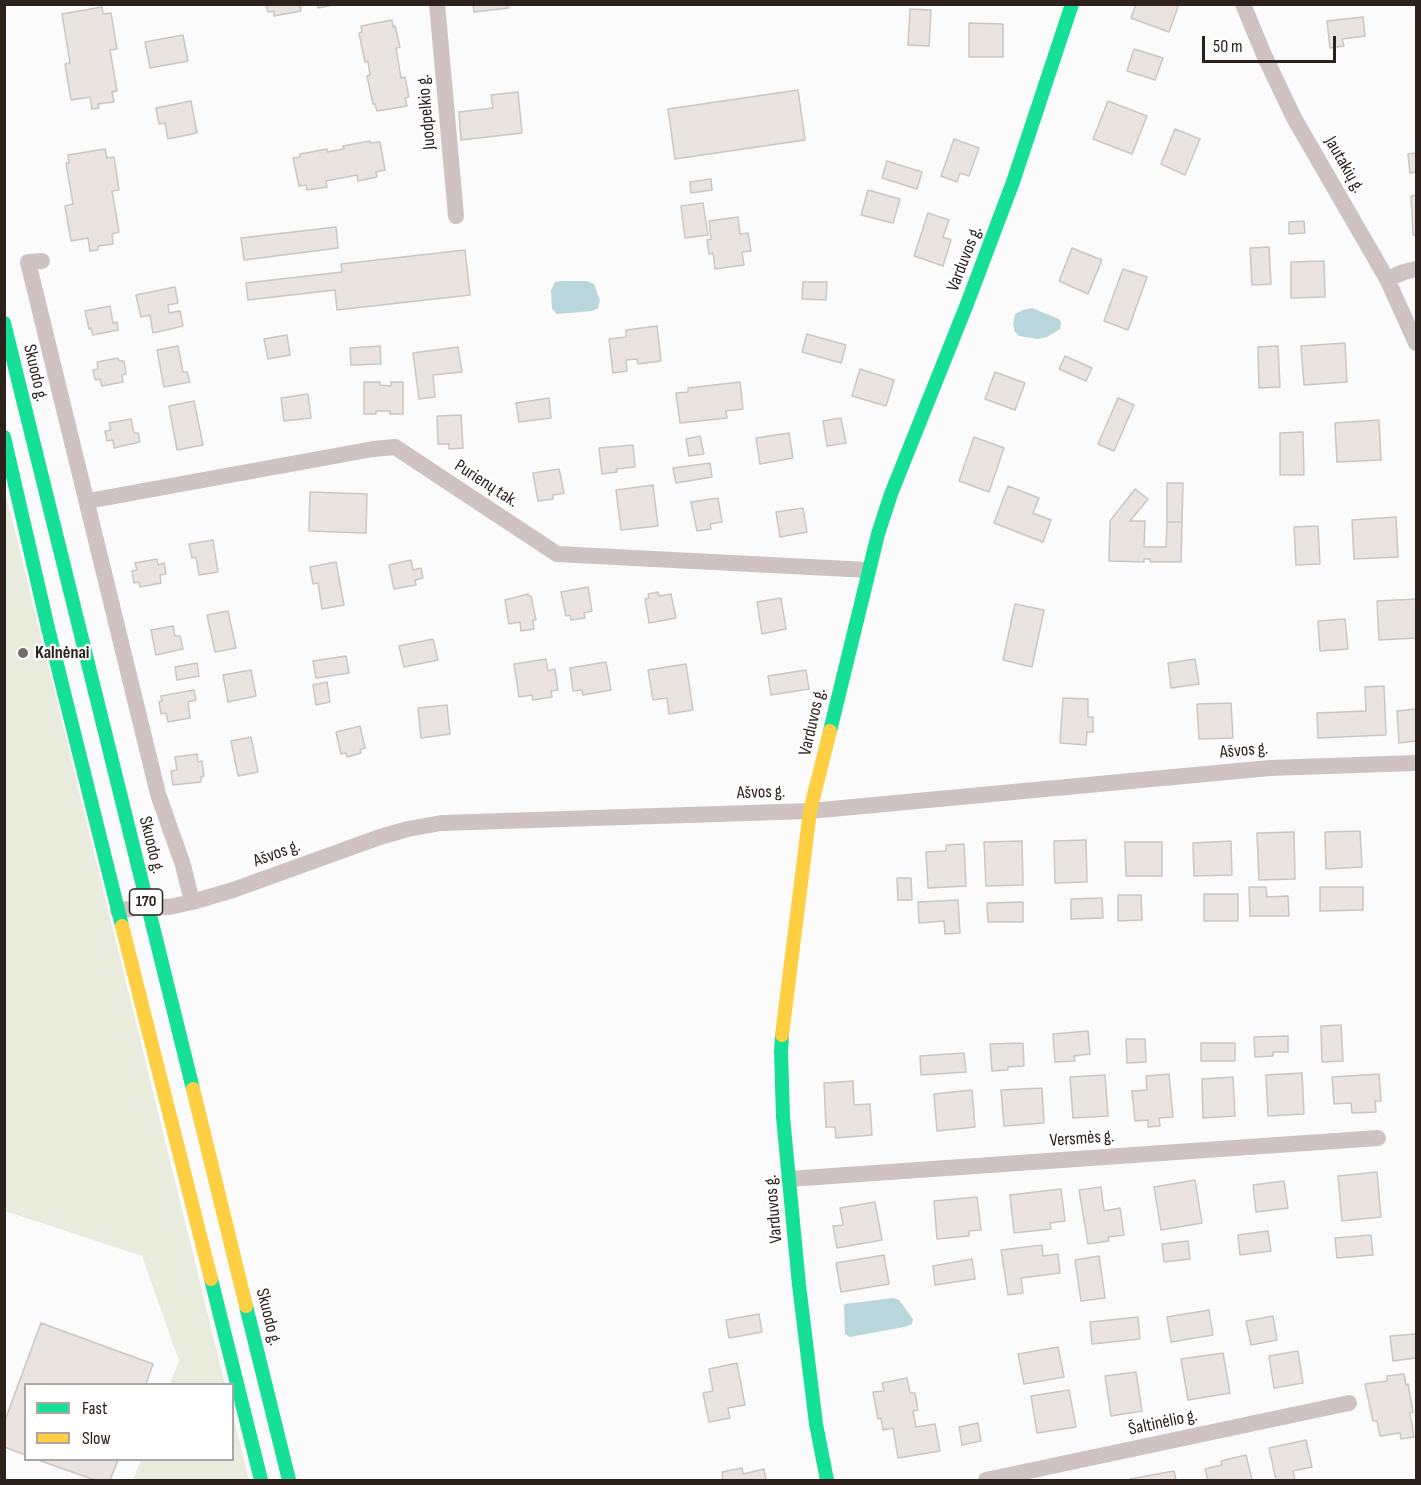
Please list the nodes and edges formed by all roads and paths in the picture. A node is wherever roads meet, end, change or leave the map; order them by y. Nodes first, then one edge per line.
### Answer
1 (437, 4) edge
2 (1072, 4) edge
3 (1243, 4) edge
4 (456, 216) dead end
5 (42, 261) dead end
6 (1416, 269) edge
7 (1387, 279) junction
8 (4, 323) edge
9 (1416, 343) edge
10 (4, 437) edge
11 (88, 501) junction
12 (868, 570) junction
13 (1416, 764) edge
14 (810, 811) junction
15 (192, 902) junction
16 (147, 906) junction
17 (118, 911) junction
18 (1377, 1138) dead end
19 (789, 1179) junction
20 (1349, 1403) dead end
21 (261, 1480) edge
22 (289, 1480) edge
23 (827, 1480) edge
24 (986, 1480) edge

1 - 4 street, Juodpelkio g.
2 - 12 main road, Varduvos g.
3 - 7 street, Jautakių g.
5 - 11 street
6 - 7 street
7 - 9 street, Jautakių g.
8 - 16 main road, Skuodo g. / 170
10 - 17 main road, 170
11 - 12 street, Purienų tak.
11 - 15 street
12 - 14 main road, Varduvos g.
13 - 14 street, Ašvos g.
14 - 15 street, Ašvos g.
14 - 19 main road, Varduvos g.
15 - 16 street, Ašvos g.
16 - 17 street, Ašvos g.
16 - 22 main road, Skuodo g. / 170
17 - 21 main road, 170
18 - 19 street, Versmės g.
19 - 23 main road, Varduvos g.
20 - 24 street, Šaltinėlio g.

